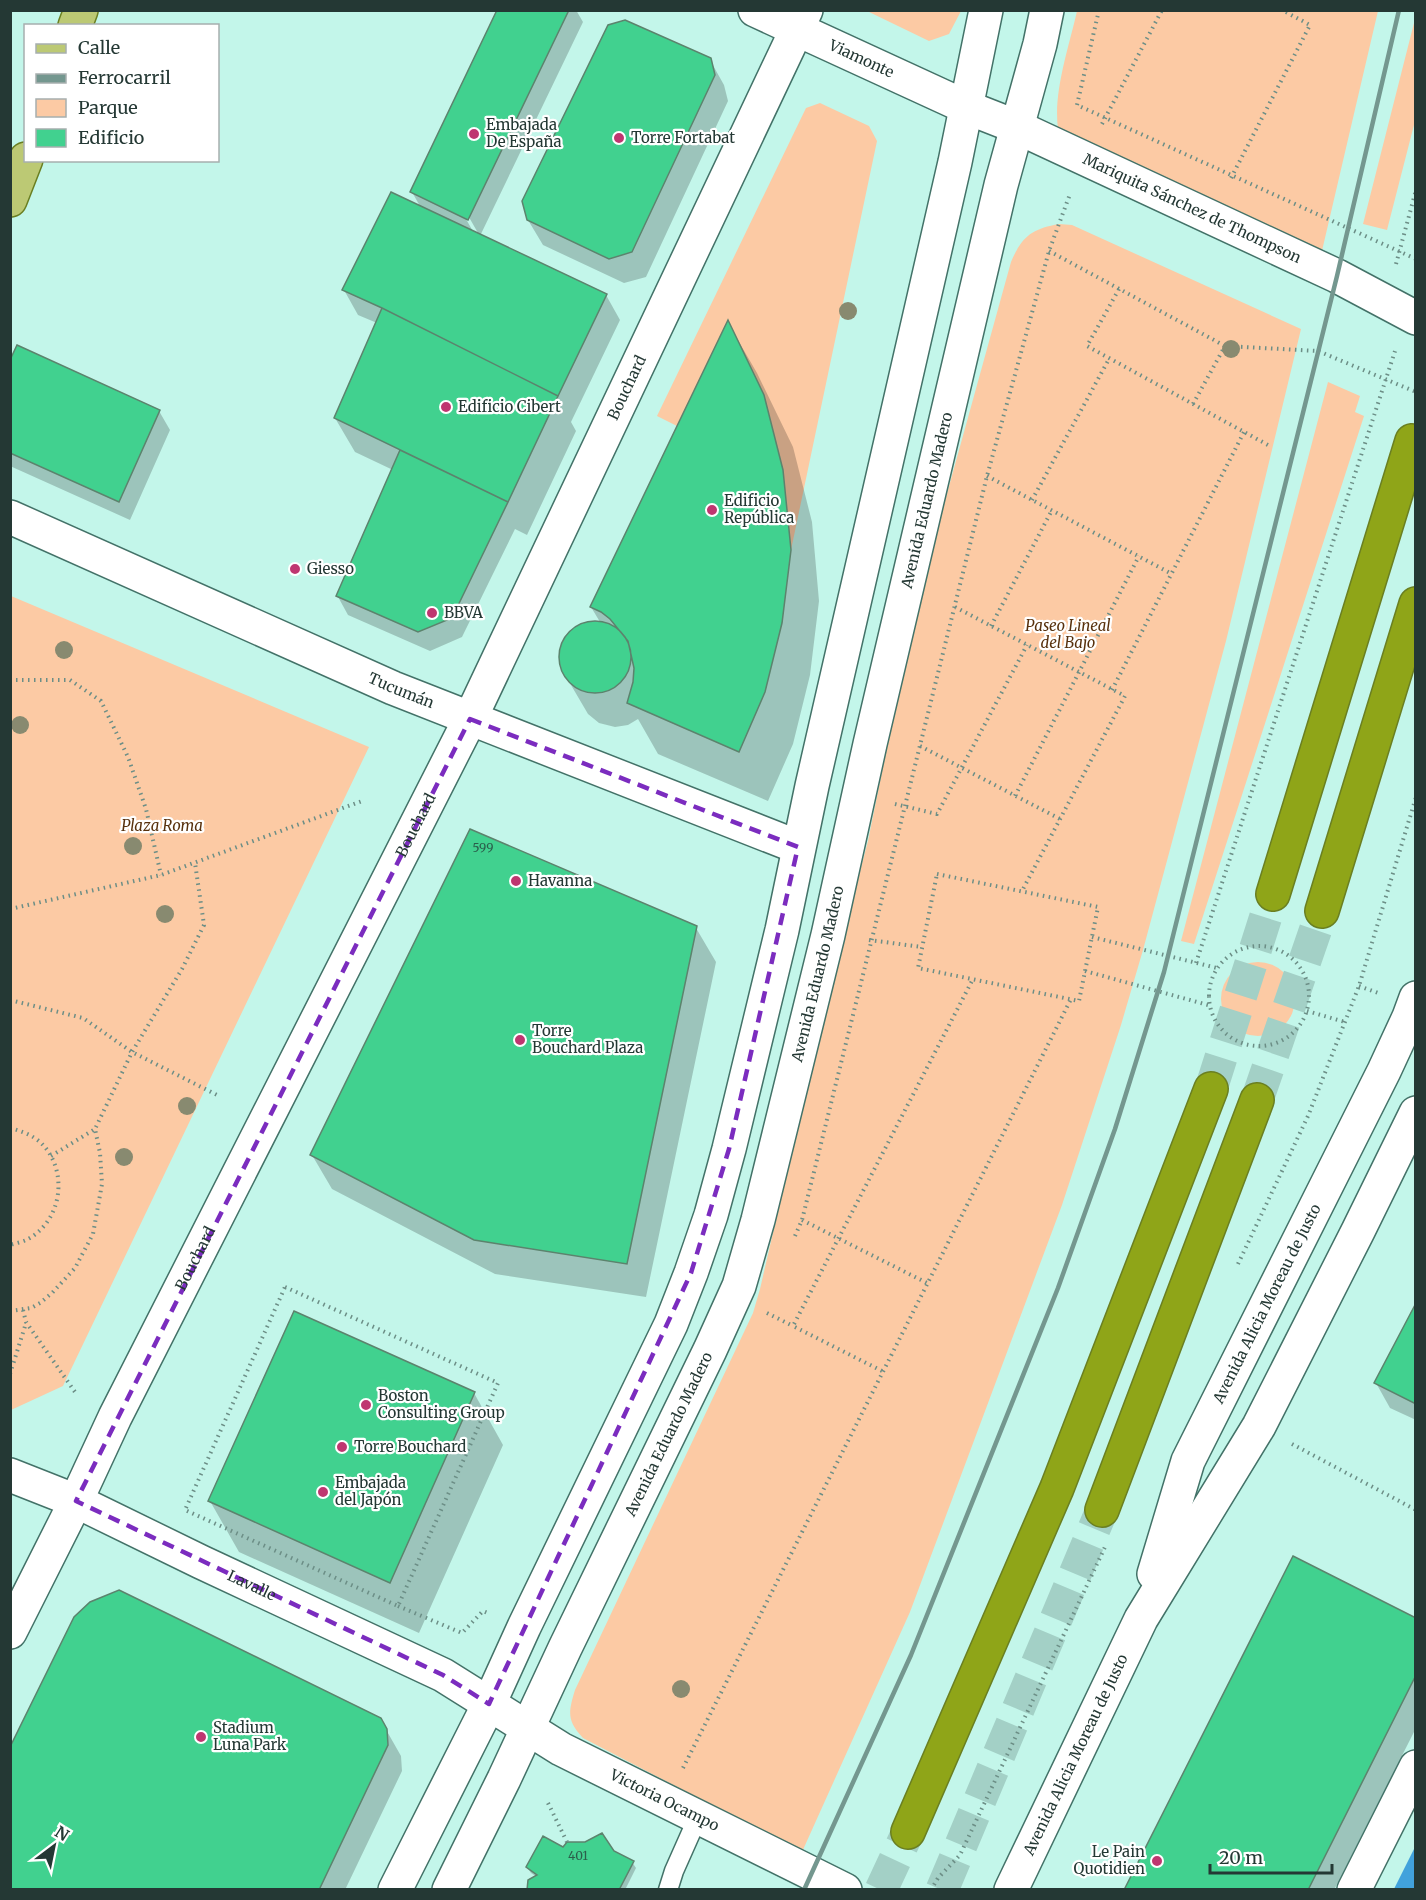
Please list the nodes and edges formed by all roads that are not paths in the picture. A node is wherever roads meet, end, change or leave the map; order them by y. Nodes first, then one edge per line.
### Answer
1 (755, 10) edge
2 (986, 10) edge
3 (1047, 10) edge
4 (801, 20) edge
5 (966, 107) junction
6 (1017, 127) junction
7 (25, 162) edge
8 (10, 200) edge
9 (1403, 312) edge
10 (1412, 441) dead end
11 (10, 517) edge
12 (1416, 604) edge
13 (470, 719) junction
14 (798, 847) junction
15 (1273, 894) tunnel mouth
16 (1322, 911) tunnel mouth
17 (1416, 998) edge
18 (1211, 1089) tunnel mouth
19 (1257, 1100) tunnel mouth
20 (1414, 1116) edge
21 (10, 1476) edge
22 (76, 1501) junction
23 (1102, 1510) tunnel mouth
24 (1141, 1619) junction
25 (10, 1632) edge
26 (489, 1704) junction
27 (528, 1728) junction
28 (1416, 1767) edge
29 (698, 1817) junction
30 (908, 1832) tunnel mouth
31 (395, 1890) edge
32 (449, 1890) edge
33 (668, 1890) edge
34 (845, 1890) edge
35 (1011, 1890) edge
36 (1354, 1890) edge

1 - 4 main road, Viamonte
2 - 5 main road
3 - 6 main road, Avenida Eduardo Madero
4 - 5 main road, Viamonte
4 - 13 main road, Bouchard
5 - 6 main road, Mariquita Sánchez de Thompson
5 - 14 main road
6 - 9 main road, Mariquita Sánchez de Thompson
6 - 27 main road, Avenida Eduardo Madero
7 - 8 main road
10 - 15 highway
11 - 13 main road, Tucumán
12 - 16 highway
13 - 14 main road, Tucumán
13 - 22 main road, Bouchard
14 - 26 main road
17 - 24 main road, Avenida Alicia Moreau de Justo
18 - 30 highway
19 - 23 highway
20 - 24 main road, Avenida Alicia Moreau de Justo
21 - 22 main road, Lavalle
22 - 25 main road, Bouchard
22 - 26 main road, Lavalle
24 - 35 main road, Avenida Alicia Moreau de Justo
26 - 27 main road, Victoria Ocampo
26 - 31 main road
27 - 29 main road, Victoria Ocampo
27 - 32 main road, Avenida Eduardo Madero
28 - 36 main road
29 - 33 lane
29 - 34 main road, Victoria Ocampo

